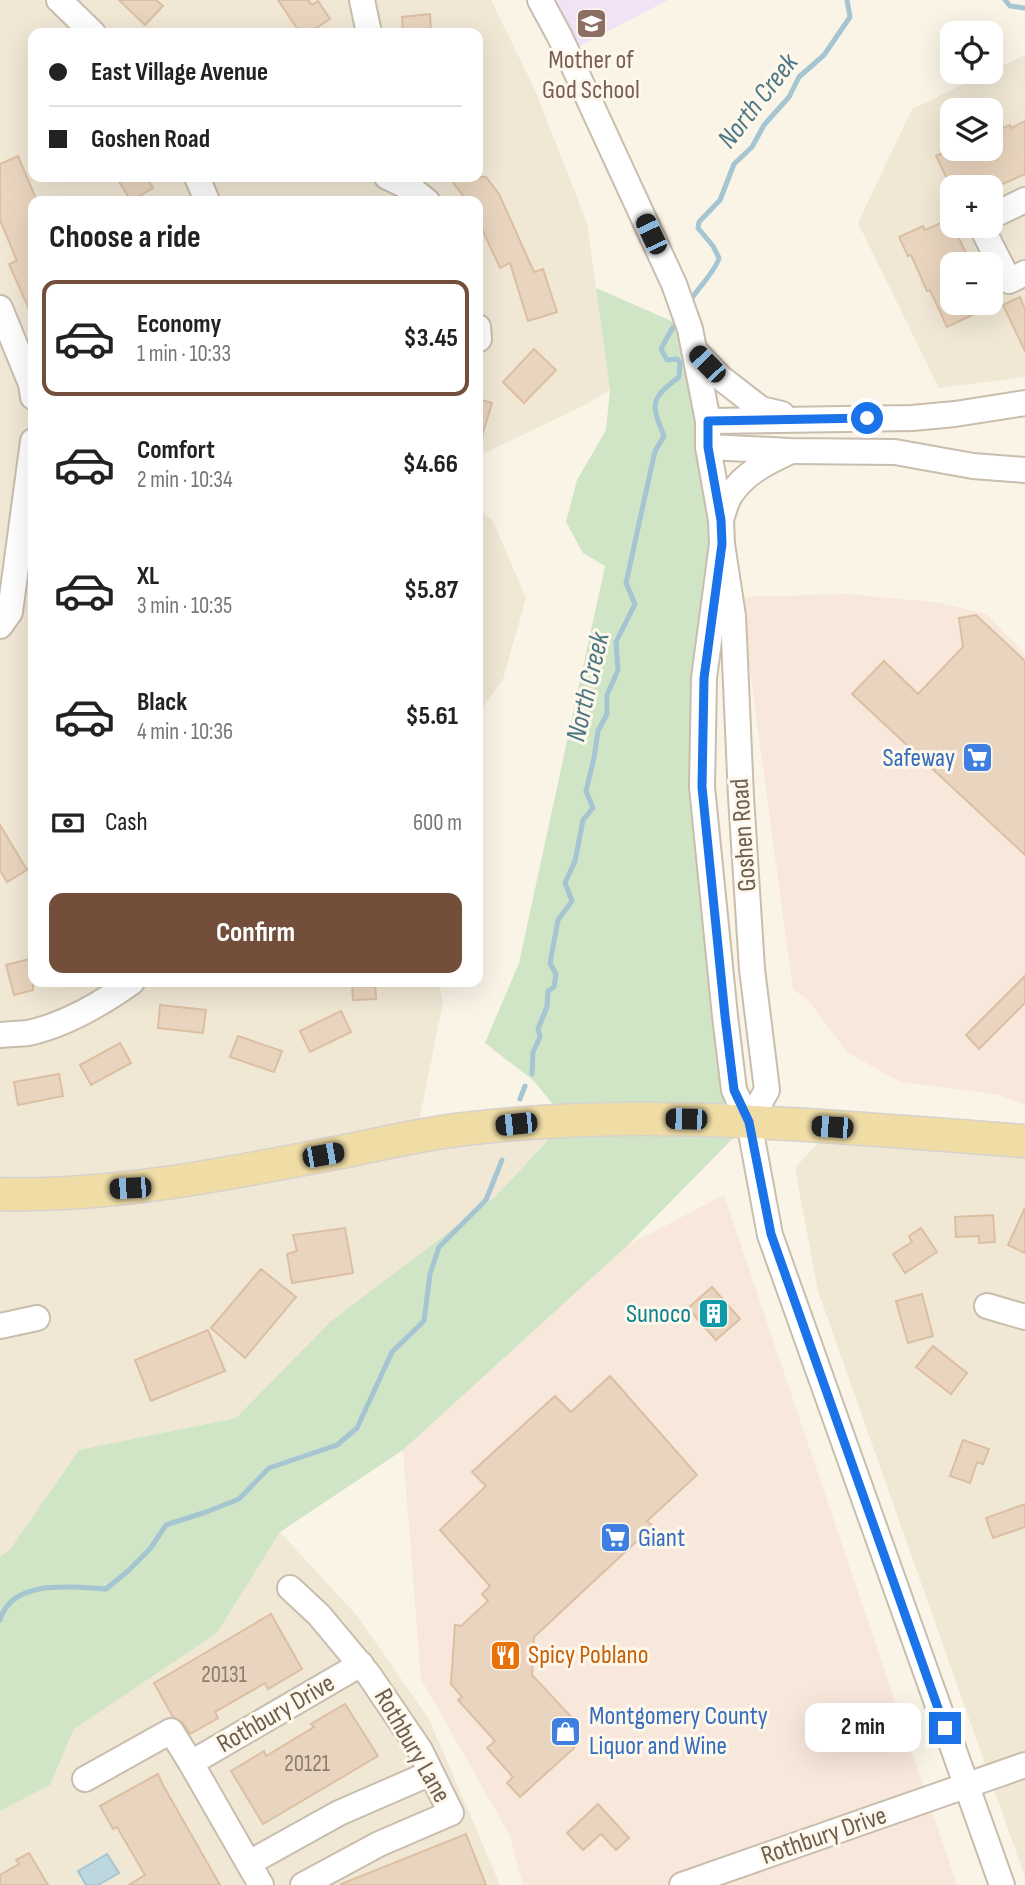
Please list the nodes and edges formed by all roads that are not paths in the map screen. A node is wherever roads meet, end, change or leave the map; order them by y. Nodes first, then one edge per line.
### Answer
1 (59, 0) edge
2 (362, 0) edge
3 (540, 0) edge
4 (88, 28) edge
5 (368, 28) edge
6 (398, 182) edge
7 (421, 196) edge
8 (1025, 200) edge
9 (1003, 210) edge
10 (987, 238) edge
11 (1025, 273) edge
12 (0, 308) edge
13 (694, 351) junction
14 (28, 377) edge
15 (1025, 403) edge
16 (799, 419) junction
17 (708, 421) junction
18 (708, 447) junction
19 (790, 451) junction
20 (1025, 470) edge
21 (28, 478) edge
22 (721, 532) junction
23 (0, 626) edge
24 (125, 987) edge
25 (0, 1035) edge
26 (749, 1122) junction
27 (1025, 1141) edge
28 (0, 1194) edge
29 (987, 1306) dead end
30 (1025, 1317) edge
31 (37, 1318) dead end
32 (0, 1326) edge
33 (290, 1588) dead end
34 (361, 1664) junction
35 (191, 1763) junction
36 (1025, 1765) edge
37 (431, 1773) junction
38 (85, 1779) dead end
39 (966, 1787) junction
40 (249, 1863) junction
41 (261, 1885) edge
42 (303, 1885) edge
43 (682, 1885) edge
44 (1002, 1885) edge

1 - 4 street
2 - 5 street
3 - 13 street, Goshen Road
6 - 7 street
8 - 9 street
10 - 11 street
12 - 14 street
13 - 16 street
13 - 17 street, Goshen Road
15 - 16 street
16 - 17 street
17 - 18 street, Goshen Road
18 - 19 street
18 - 22 street, Goshen Road
19 - 20 street
19 - 22 street
21 - 23 street
22 - 26 street, Goshen Road
22 - 26 street, Goshen Road
24 - 25 street
26 - 27 main road
26 - 28 main road
26 - 39 street, Goshen Road
29 - 30 street
31 - 32 street
33 - 34 street, Rothbury Lane
34 - 35 street, Rothbury Drive
34 - 37 street, Rothbury Lane
35 - 38 street, Rothbury Drive
35 - 40 street, Rothbury Drive
36 - 39 street, Rothbury Drive
37 - 40 street
37 - 42 street, Rothbury Lane
39 - 43 street, Rothbury Drive
39 - 44 street, Goshen Road
40 - 41 street, Rothbury Drive

